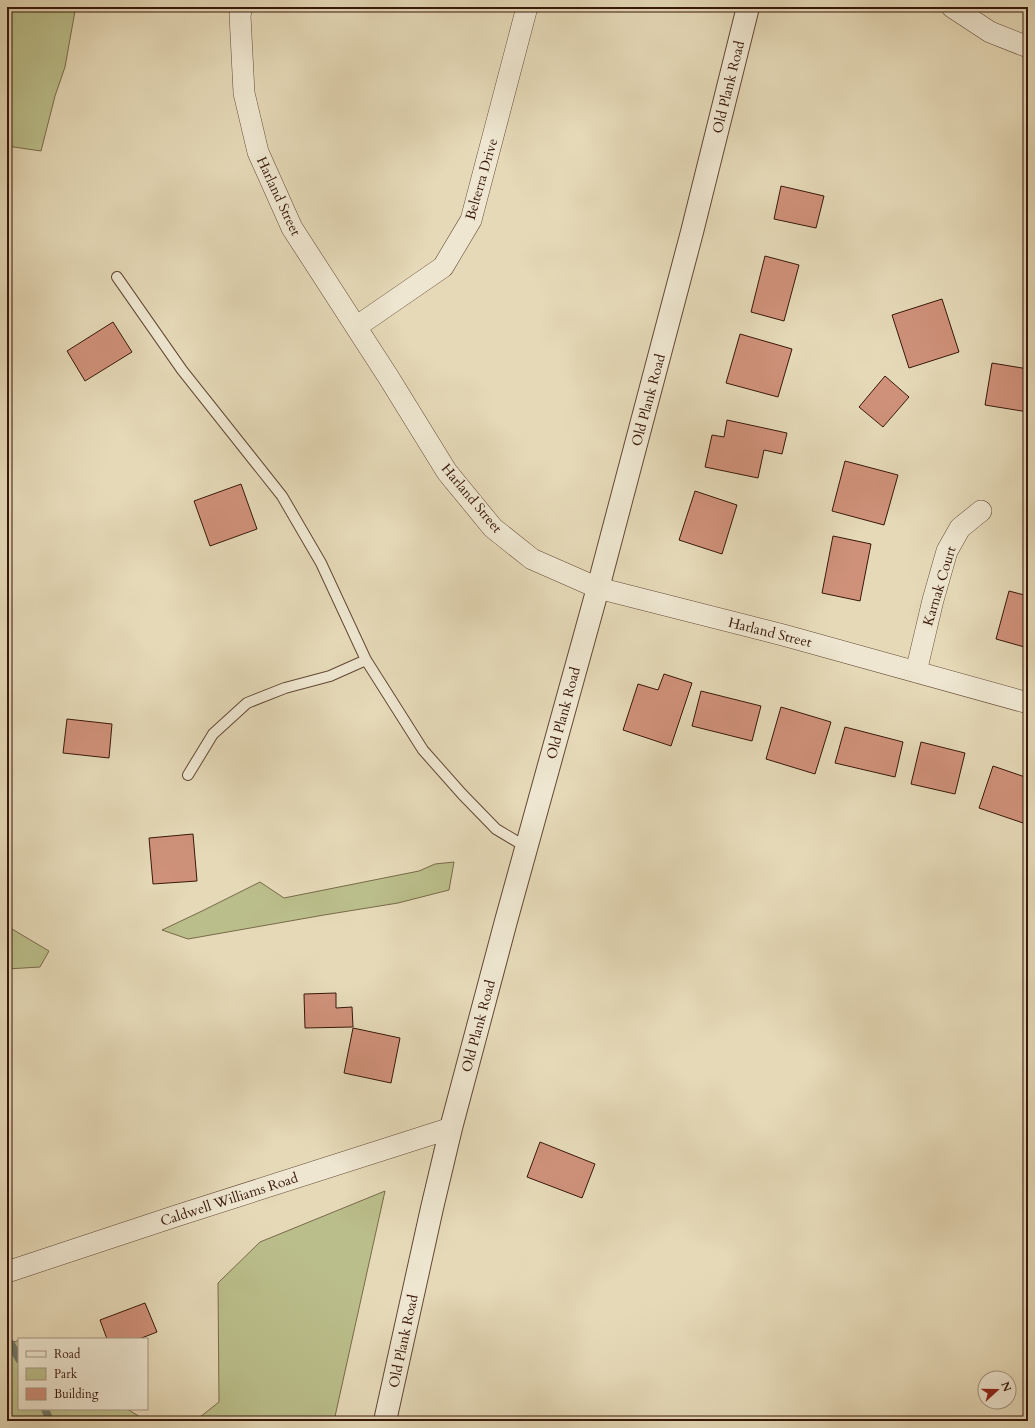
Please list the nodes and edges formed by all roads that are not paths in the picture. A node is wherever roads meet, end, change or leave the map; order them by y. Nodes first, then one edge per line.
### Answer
1 (242, 7) edge
2 (527, 7) edge
3 (748, 7) edge
4 (952, 7) edge
5 (1028, 47) edge
6 (117, 277) dead end
7 (356, 327) junction
8 (981, 511) dead end
9 (598, 588) junction
10 (366, 660) junction
11 (916, 672) junction
12 (1028, 703) edge
13 (188, 775) dead end
14 (526, 848) junction
15 (451, 1128) junction
16 (7, 1272) edge
17 (385, 1421) edge

1 - 7 street, Harland Street
2 - 7 street, Belterra Drive
3 - 9 street, Old Plank Road
4 - 5 street
6 - 10 lane
7 - 9 street, Harland Street
8 - 11 street, Karnak Court
9 - 11 street, Harland Street
9 - 14 street, Old Plank Road
10 - 13 lane
10 - 14 lane
11 - 12 street, Harland Street
14 - 15 street, Old Plank Road
15 - 16 street, Caldwell Williams Road
15 - 17 street, Old Plank Road

